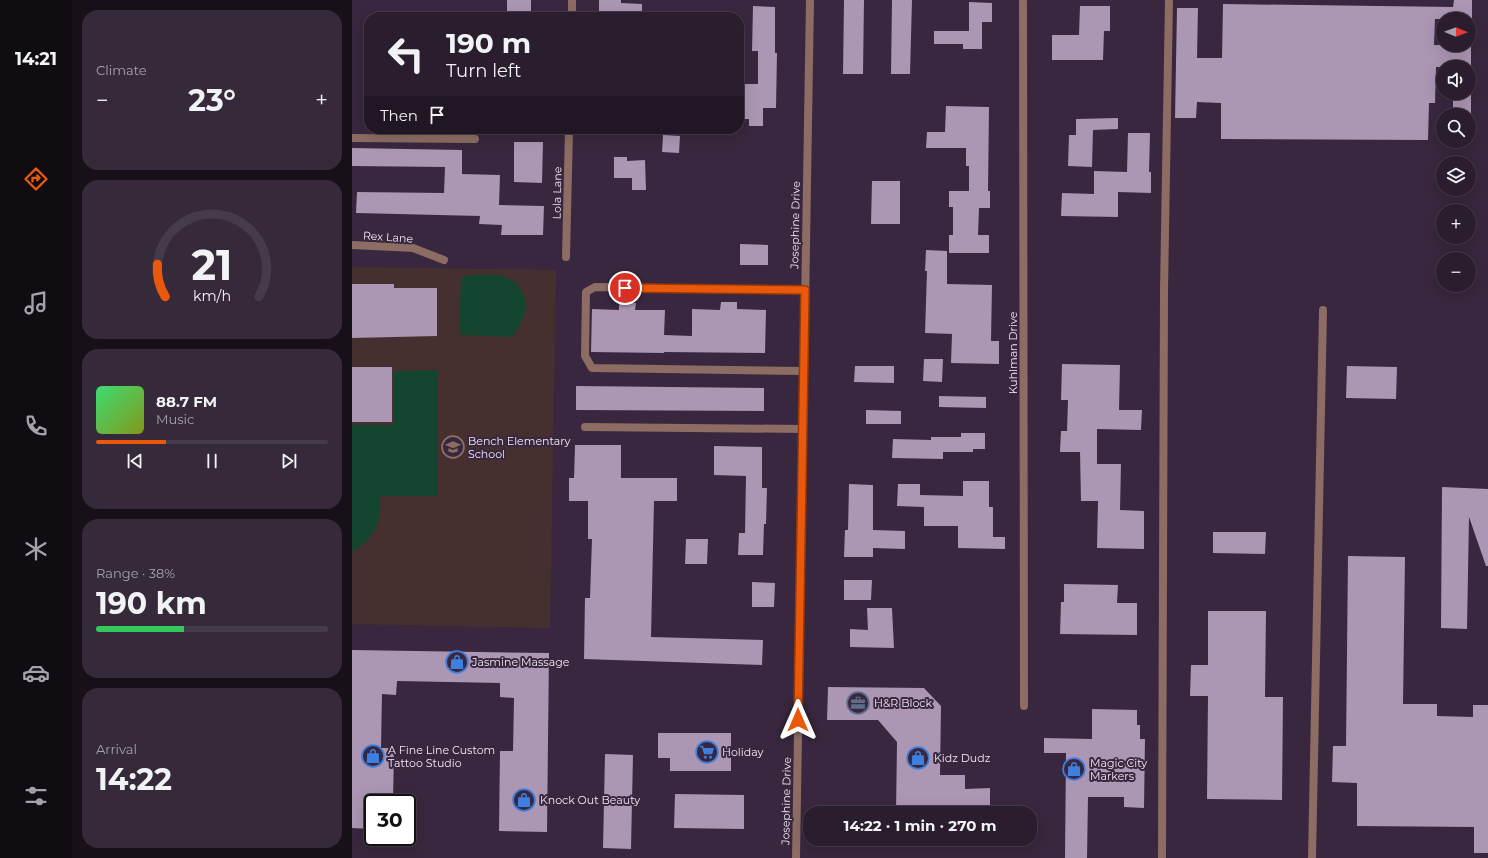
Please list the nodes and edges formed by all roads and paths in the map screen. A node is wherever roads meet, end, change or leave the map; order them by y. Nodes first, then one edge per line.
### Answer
1 (572, 0) edge
2 (810, 0) edge
3 (1024, 0) edge
4 (1169, 0) edge
5 (572, 12) edge
6 (569, 134) edge
7 (352, 138) edge
8 (475, 139) dead end
9 (352, 245) edge
10 (566, 257) dead end
11 (444, 260) dead end
12 (805, 290) junction
13 (1323, 310) dead end
14 (804, 371) junction
15 (585, 427) dead end
16 (803, 429) junction
17 (1024, 706) dead end
18 (796, 858) edge
19 (1162, 858) edge
20 (1312, 858) edge

1 - 5 street
2 - 12 street, Josephine Drive
3 - 17 street, Kuhlman Drive
4 - 19 street
6 - 10 street, Lola Lane
7 - 8 street
9 - 11 street, Rex Lane
12 - 14 street, Josephine Drive
12 - 14 street
13 - 20 street
14 - 16 street, Josephine Drive
15 - 16 street
16 - 18 street, Josephine Drive

